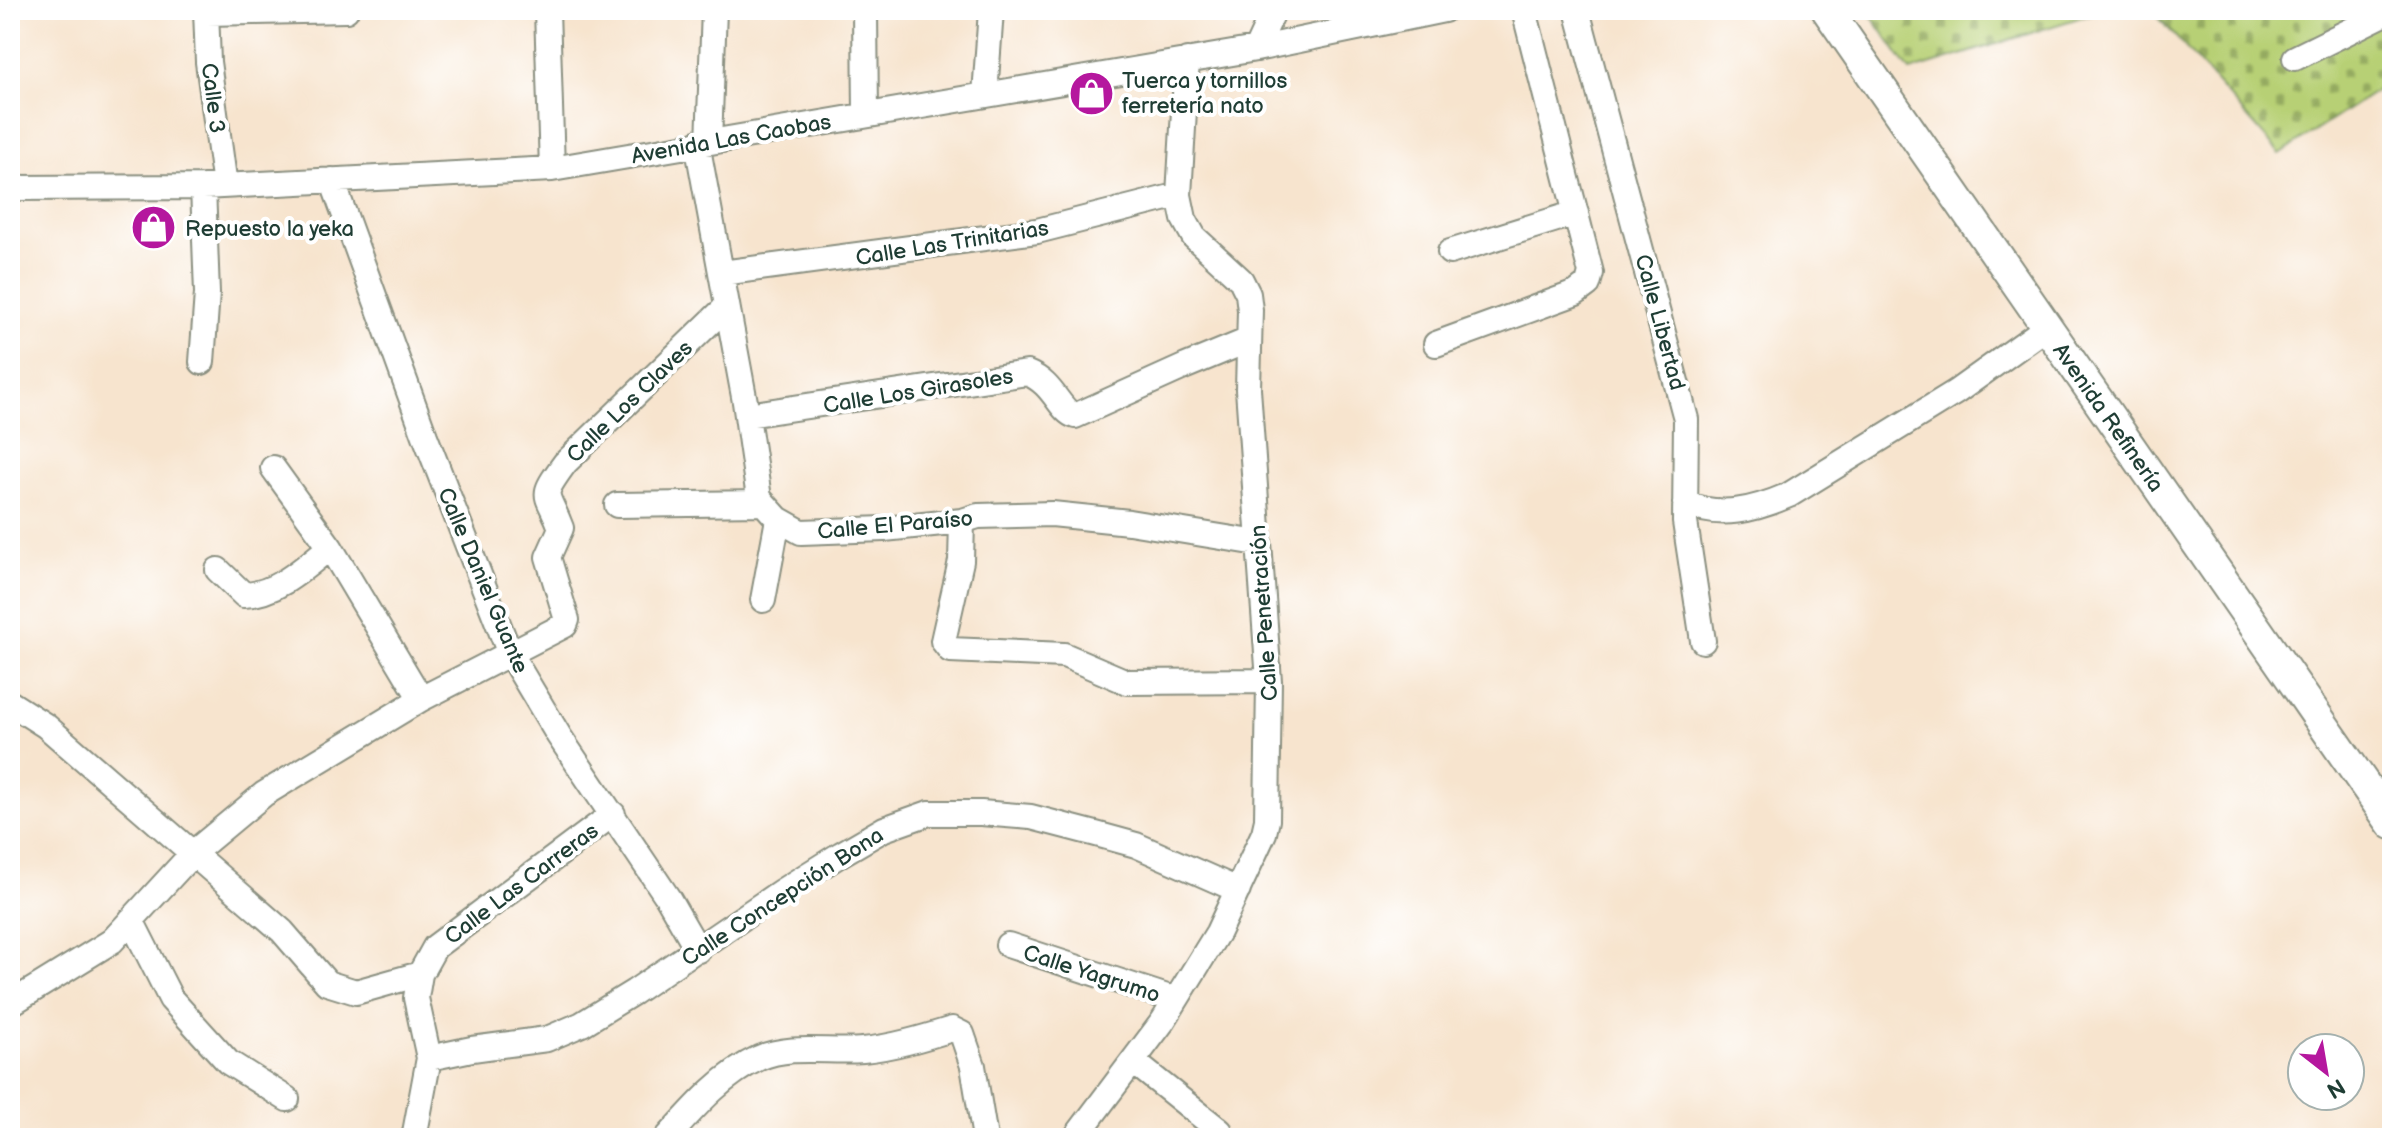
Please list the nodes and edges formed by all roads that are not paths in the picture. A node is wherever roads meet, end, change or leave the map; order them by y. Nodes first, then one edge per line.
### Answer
1 (346, 10) edge
2 (547, 10) edge
3 (714, 10) edge
4 (865, 10) edge
5 (991, 10) edge
6 (1274, 10) edge
7 (1444, 10) edge
8 (1524, 10) edge
9 (1577, 10) edge
10 (1827, 10) edge
11 (2392, 10) edge
12 (206, 12) edge
13 (1256, 49) junction
14 (2295, 58) dead end
15 (1187, 60) junction
16 (985, 95) junction
17 (866, 115) junction
18 (703, 143) junction
19 (552, 169) junction
20 (332, 180) junction
21 (214, 186) junction
22 (10, 188) edge
23 (1179, 195) junction
24 (1576, 213) junction
25 (1450, 252) dead end
26 (722, 273) junction
27 (727, 306) junction
28 (2047, 327) junction
29 (1249, 340) junction
30 (1436, 344) dead end
31 (202, 362) dead end
32 (747, 415) junction
33 (273, 468) dead end
34 (1685, 503) junction
35 (617, 505) dead end
36 (770, 511) junction
37 (962, 521) junction
38 (1258, 543) junction
39 (330, 547) junction
40 (218, 570) dead end
41 (763, 600) dead end
42 (1703, 641) dead end
43 (510, 654) junction
44 (1269, 681) junction
45 (421, 699) junction
46 (10, 703) edge
47 (2386, 803) edge
48 (613, 814) junction
49 (193, 853) junction
50 (1238, 890) junction
51 (131, 920) junction
52 (1008, 945) dead end
53 (698, 950) junction
54 (420, 974) junction
55 (1176, 1000) junction
56 (10, 1004) edge
57 (429, 1058) junction
58 (1134, 1062) junction
59 (287, 1099) dead end
60 (1220, 1131) dead end
61 (414, 1138) edge
62 (667, 1138) edge
63 (985, 1138) edge
64 (1075, 1138) edge

1 - 12 street
2 - 19 street
3 - 18 street
4 - 17 street
5 - 16 street
6 - 13 street
7 - 13 street, Avenida Las Caobas
8 - 24 street
9 - 34 street, Calle Libertad
10 - 28 main road, Avenida Refinería
11 - 14 street
12 - 21 street, Calle 3
13 - 15 street, Avenida Las Caobas
15 - 16 street, Avenida Las Caobas
15 - 23 street, Calle Penetración
16 - 17 street, Avenida Las Caobas
17 - 18 street, Avenida Las Caobas
18 - 19 street, Avenida Las Caobas
18 - 26 street
19 - 20 street, Avenida Las Caobas
20 - 21 street, Avenida Las Caobas
20 - 43 street, Calle Daniel Guante
21 - 22 street, Avenida Las Caobas
21 - 31 street, Calle 3
23 - 26 street, Calle Las Trinitarias
23 - 29 street, Calle Penetración
24 - 25 street
24 - 30 street
26 - 27 street
27 - 32 street
27 - 43 street, Calle Los Claves
28 - 34 street
28 - 47 main road, Avenida Refinería
29 - 32 street, Calle Los Girasoles
29 - 38 street, Calle Penetración
32 - 36 street
33 - 39 street
34 - 42 street, Calle Libertad
35 - 36 street, Calle El Paraíso
36 - 37 street, Calle El Paraíso
36 - 41 street
37 - 38 street, Calle El Paraíso
37 - 44 street
38 - 44 street, Calle Penetración
39 - 40 street
39 - 45 street
43 - 45 street
43 - 48 street, Calle Daniel Guante
44 - 50 street, Calle Penetración
45 - 49 street
46 - 49 street
48 - 53 street, Calle Daniel Guante
48 - 54 street, Calle Las Carreras
49 - 51 street
49 - 54 street
50 - 53 street, Calle Concepción Bona
50 - 55 street, Calle Penetración
51 - 56 street
51 - 59 street
52 - 55 street, Calle Yagrumo
53 - 57 street, Calle Concepción Bona
54 - 57 street
55 - 58 street, Calle Penetración
57 - 61 street
58 - 60 street
58 - 64 street, Calle Penetración
62 - 63 street

